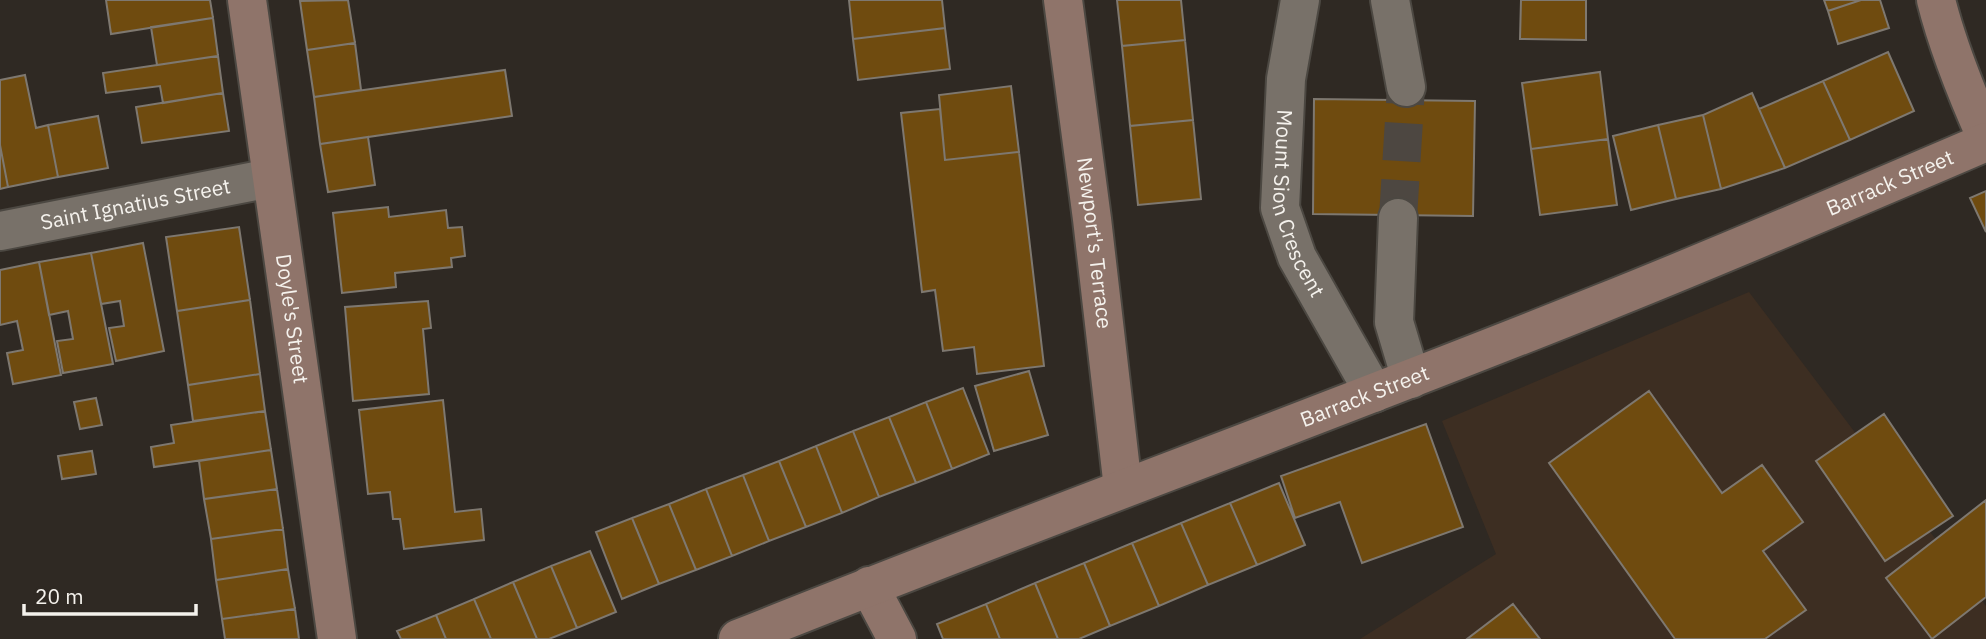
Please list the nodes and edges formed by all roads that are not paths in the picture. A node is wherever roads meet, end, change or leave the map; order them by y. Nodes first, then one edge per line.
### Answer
1 (247, 0) edge
2 (1063, 0) edge
3 (1300, 0) edge
4 (1390, 0) edge
5 (1936, 0) edge
6 (1406, 87) tunnel mouth
7 (1986, 139) edge
8 (271, 178) junction
9 (1398, 218) tunnel mouth
10 (0, 231) edge
11 (1411, 379) junction
12 (1374, 393) junction
13 (1123, 488) junction
14 (869, 586) junction
15 (337, 639) edge
16 (738, 639) edge
17 (897, 639) edge

1 - 8 street, Doyle's Street
2 - 13 street, Newport's Terrace
3 - 12 street, Mount Sion Crescent
4 - 6 street
5 - 7 street
7 - 11 street, Barrack Street
8 - 10 street, Saint Ignatius Street
8 - 15 street, Doyle's Street
9 - 11 street
11 - 12 street, Barrack Street
12 - 13 street, Barrack Street
13 - 14 street, Barrack Street
14 - 16 street, Barrack Street
14 - 17 street

